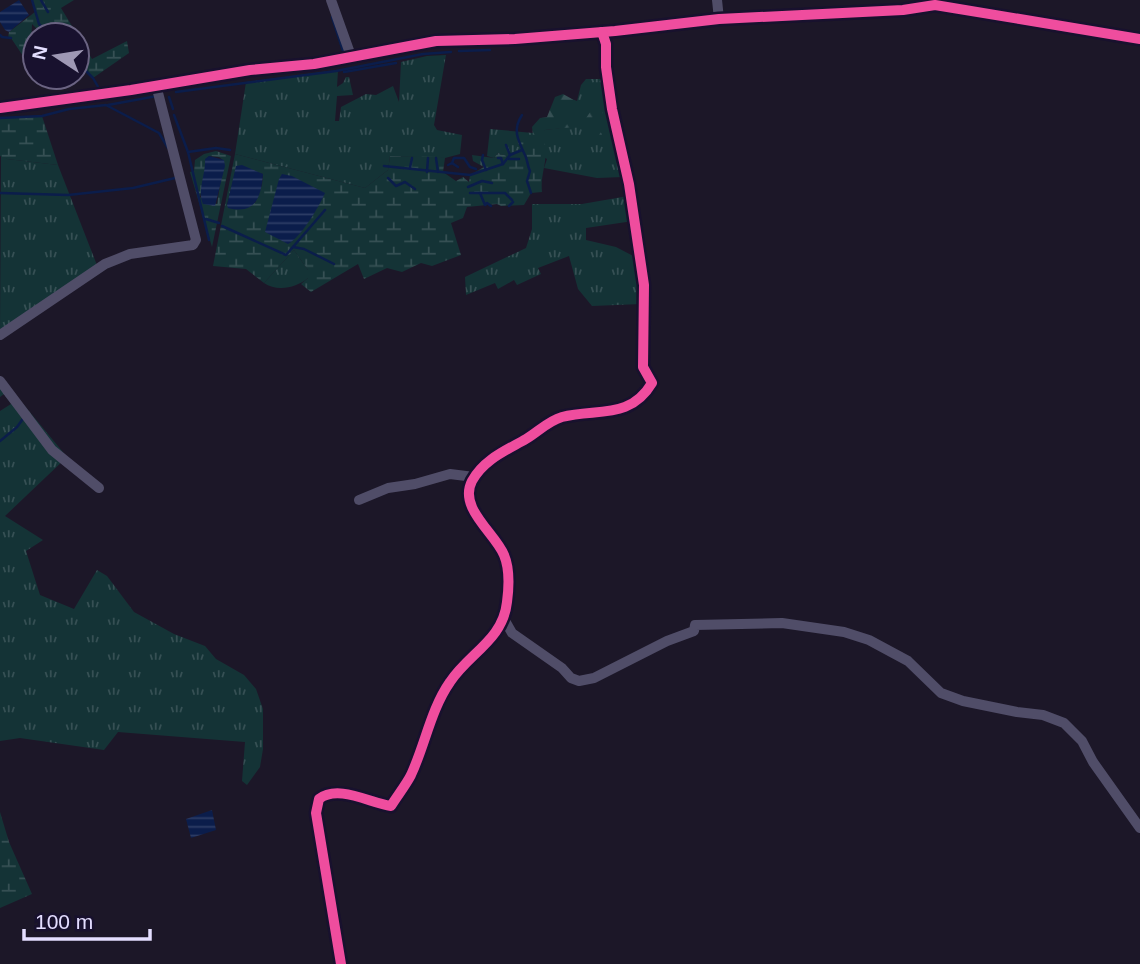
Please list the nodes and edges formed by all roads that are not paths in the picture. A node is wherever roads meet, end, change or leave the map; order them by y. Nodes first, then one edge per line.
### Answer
1 (331, 0) edge
2 (717, 0) edge
3 (719, 19) junction
4 (602, 32) junction
5 (1140, 39) edge
6 (351, 56) junction
7 (156, 85) junction
8 (0, 108) edge
9 (0, 334) edge
10 (0, 381) edge
11 (474, 477) junction
12 (99, 488) dead end
13 (359, 500) dead end
14 (504, 619) junction
15 (512, 633) junction
16 (490, 641) junction
17 (1140, 828) edge
18 (341, 964) edge

1 - 6 street
2 - 3 street
3 - 4 street
3 - 5 street
4 - 6 street
4 - 11 street
6 - 7 street
7 - 8 street
7 - 9 street
10 - 12 street
11 - 13 street
11 - 14 street
14 - 15 street
14 - 16 street
15 - 16 street
15 - 17 street
16 - 18 street

